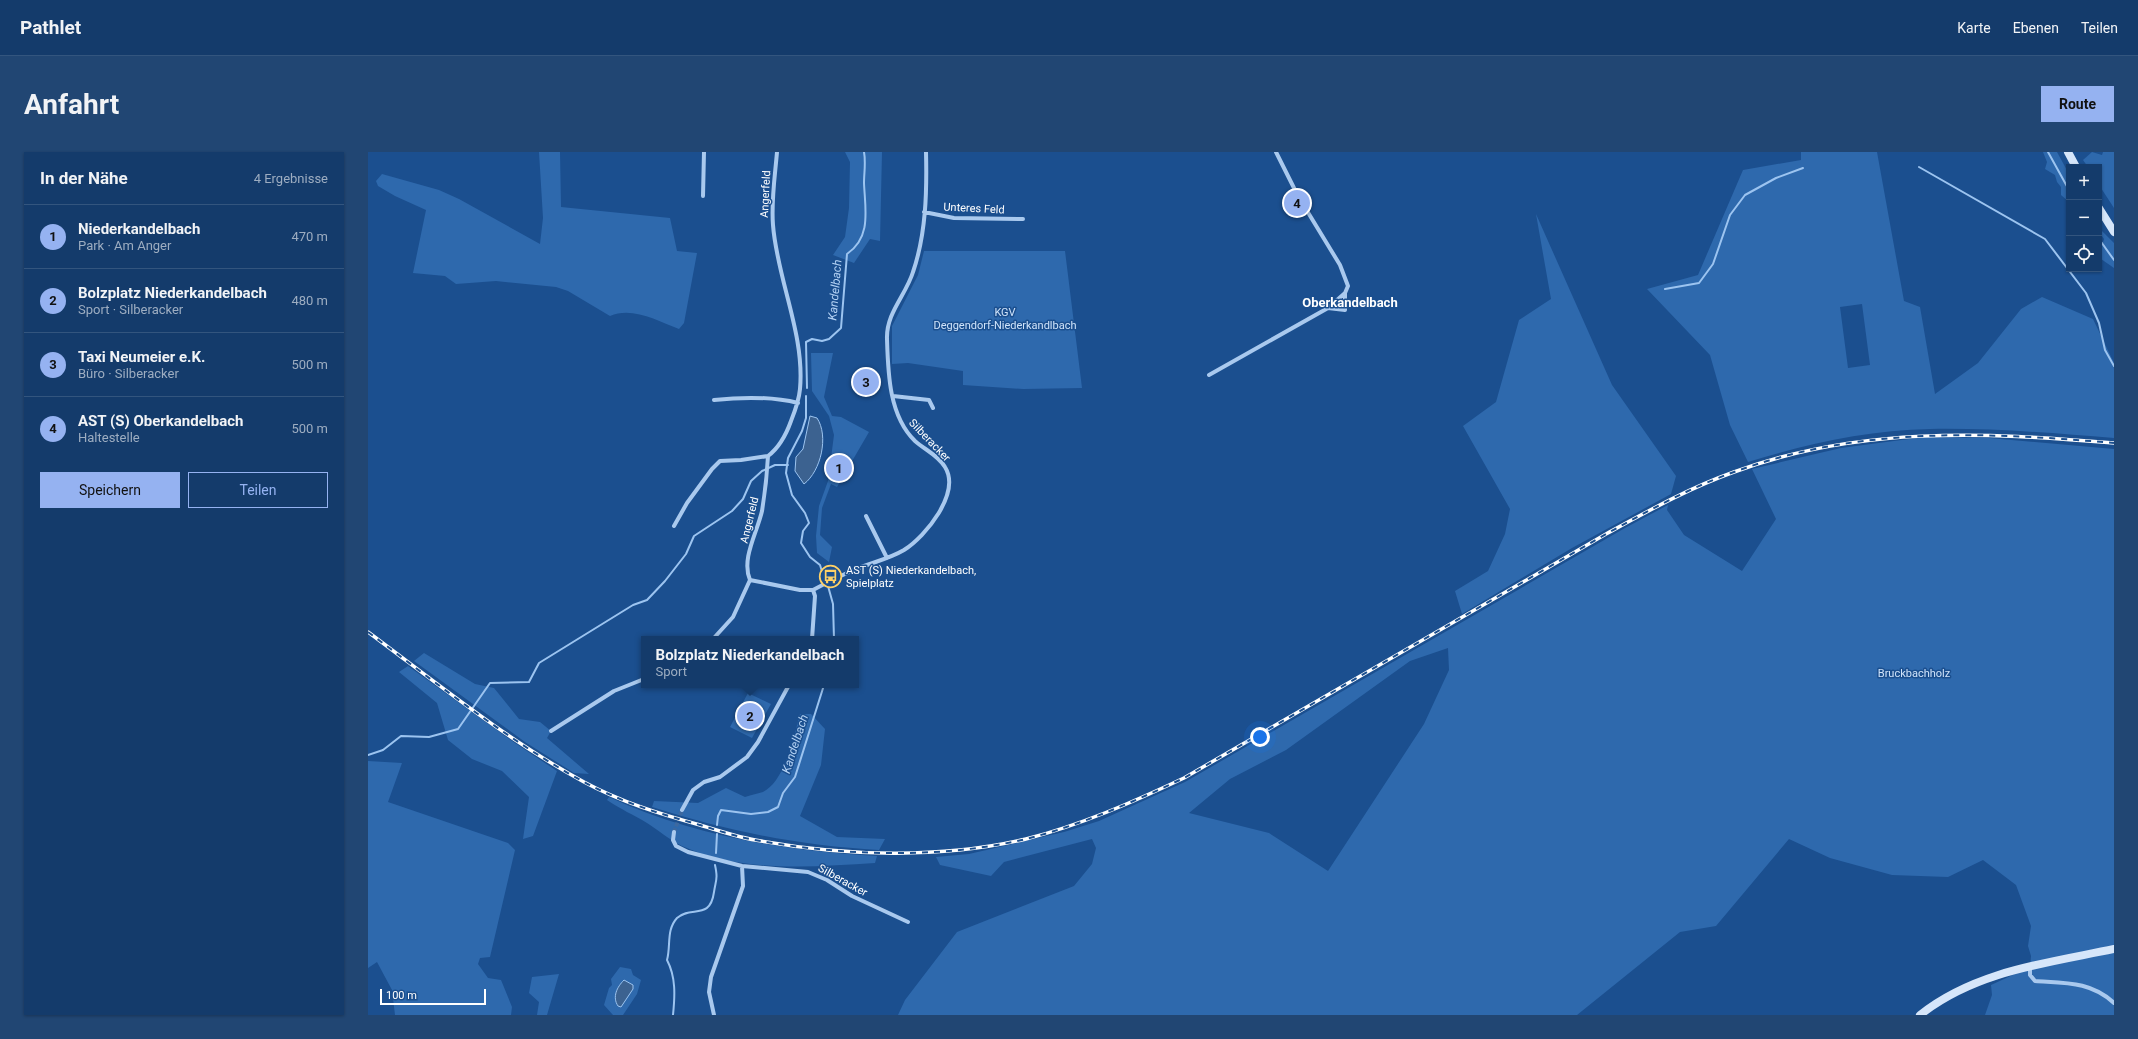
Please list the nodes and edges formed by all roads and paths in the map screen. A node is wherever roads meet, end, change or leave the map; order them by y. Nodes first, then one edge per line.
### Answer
1 (704, 152) edge
2 (777, 152) edge
3 (926, 152) edge
4 (1276, 152) edge
5 (2068, 152) edge
6 (2074, 164) edge
7 (704, 196) dead end
8 (924, 212) junction
9 (2102, 213) edge
10 (1023, 219) dead end
11 (2114, 232) edge
12 (1345, 293) junction
13 (1328, 308) junction
14 (1208, 375) dead end
15 (893, 396) junction
16 (714, 400) dead end
17 (798, 403) junction
18 (933, 408) dead end
19 (768, 456) junction
20 (866, 516) dead end
21 (674, 526) dead end
22 (887, 558) junction
23 (750, 580) junction
24 (813, 590) junction
25 (716, 636) edge
26 (812, 636) edge
27 (641, 680) edge
28 (787, 688) edge
29 (551, 731) dead end
30 (682, 810) tunnel mouth
31 (674, 832) tunnel mouth
32 (742, 866) junction
33 (908, 922) dead end
34 (2114, 949) edge
35 (2030, 966) junction
36 (2114, 1003) edge
37 (714, 1015) edge
38 (1920, 1015) edge

1 - 7 street
2 - 17 street, Angerfeld
3 - 8 street, Silberacker
4 - 12 street
5 - 6 street
8 - 10 street, Unteres Feld
8 - 15 street, Silberacker
9 - 11 street
12 - 13 street
12 - 13 street
13 - 14 street
15 - 18 street
15 - 22 street, Silberacker
16 - 17 street
17 - 19 street, Angerfeld
19 - 21 street
19 - 23 street, Angerfeld
20 - 22 street
22 - 24 street, Silberacker
23 - 24 street, Silberacker
23 - 25 street
24 - 26 street
27 - 29 street
28 - 30 street
31 - 32 street, Silberacker
32 - 33 street, Silberacker
32 - 37 street
34 - 35 street
35 - 36 street
35 - 38 street

